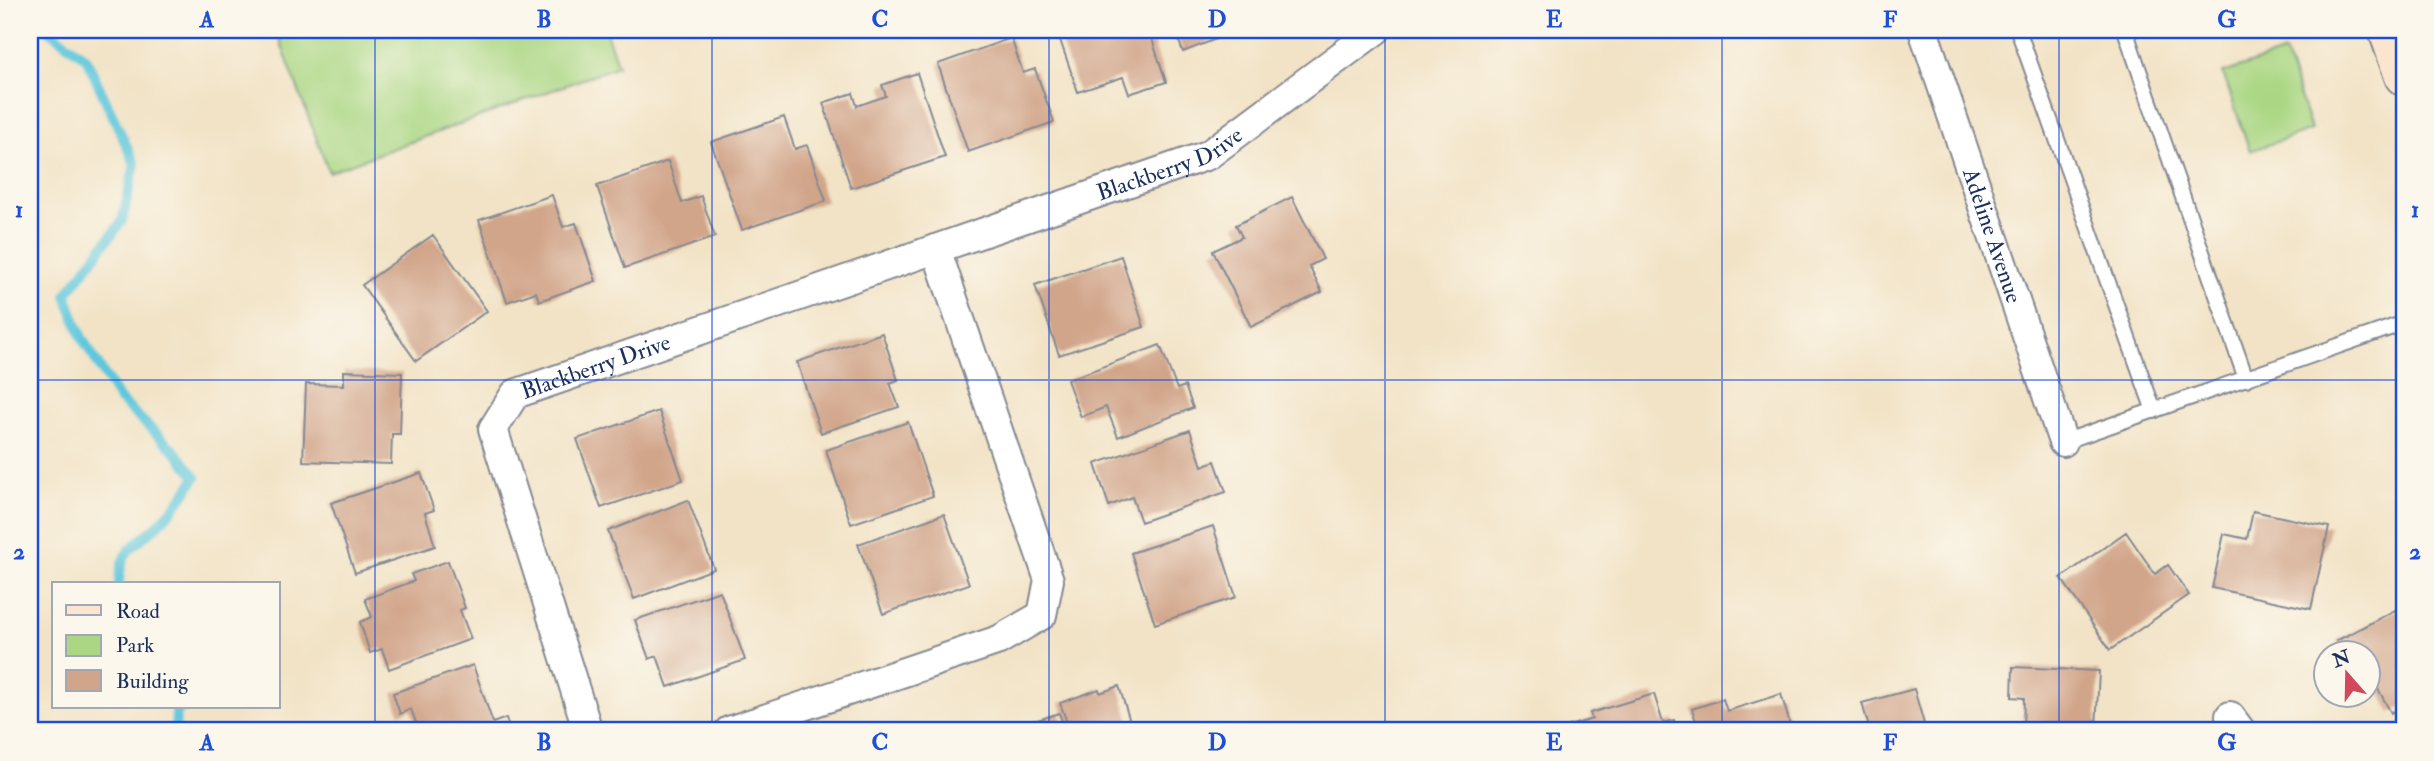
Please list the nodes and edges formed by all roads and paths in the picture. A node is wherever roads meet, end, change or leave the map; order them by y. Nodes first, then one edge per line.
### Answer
1 (1376, 30) edge
2 (1923, 30) edge
3 (2018, 30) edge
4 (2125, 30) edge
5 (2388, 30) edge
6 (2404, 76) edge
7 (936, 249) junction
8 (2404, 323) edge
9 (2246, 379) junction
10 (2154, 411) junction
11 (2063, 443) joint
12 (588, 731) edge
13 (729, 731) edge

1 - 7 street, Blackberry Drive
2 - 11 street, Adeline Avenue
3 - 10 lane
4 - 9 lane
5 - 6 main road
7 - 12 street, Blackberry Drive
7 - 13 street
8 - 9 lane
9 - 10 lane
10 - 11 lane

